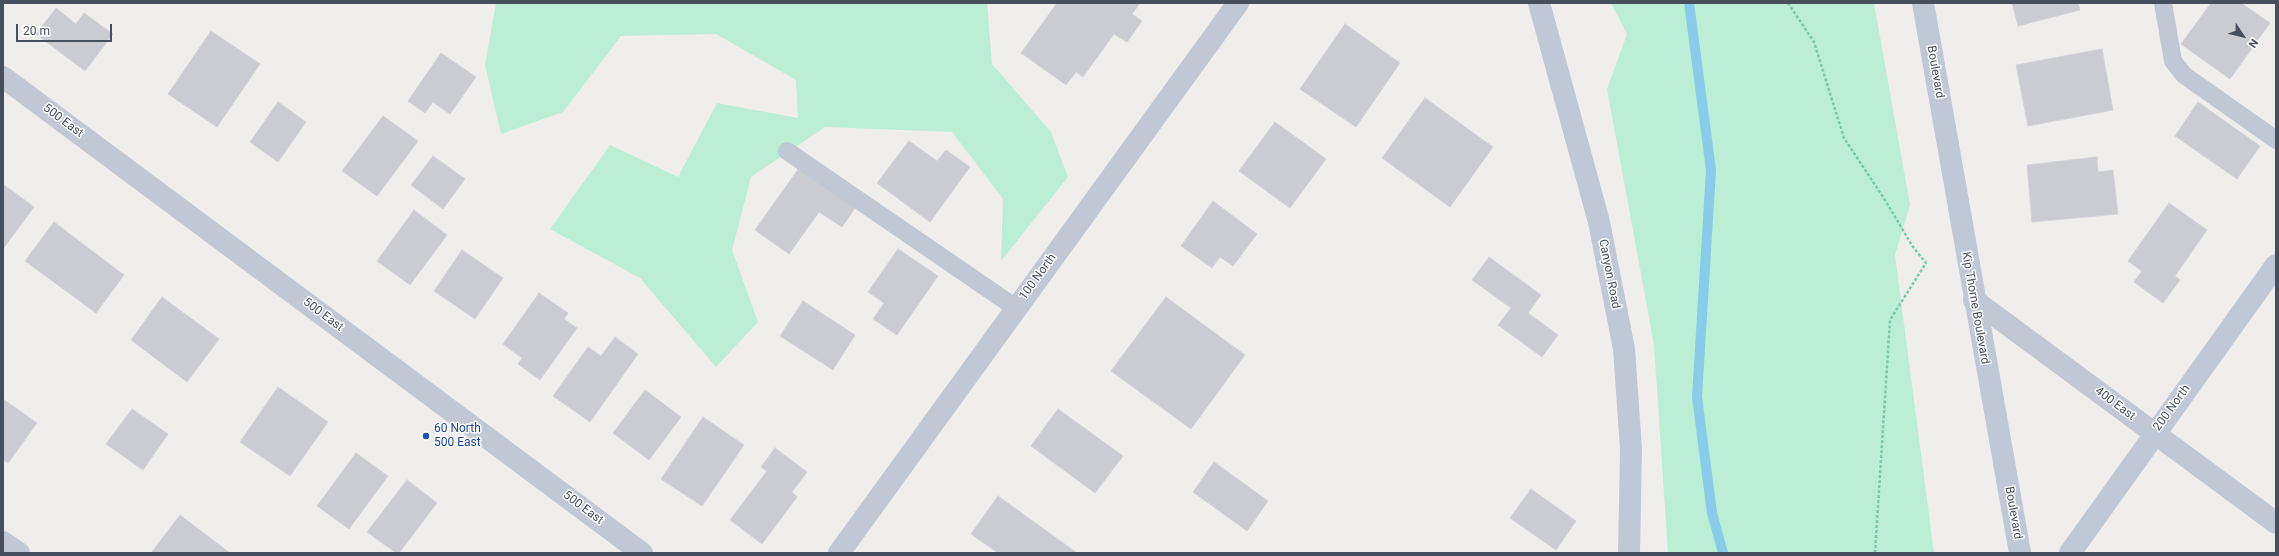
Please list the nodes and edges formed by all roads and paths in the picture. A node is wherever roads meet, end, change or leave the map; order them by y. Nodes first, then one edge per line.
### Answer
1 (1238, 3) edge
2 (1539, 3) edge
3 (1788, 3) edge
4 (1923, 3) edge
5 (2163, 3) edge
6 (3, 77) edge
7 (2276, 140) edge
8 (1947, 142) joint
9 (787, 151) dead end
10 (2276, 265) edge
11 (1974, 300) junction
12 (1016, 308) junction
13 (2154, 433) junction
14 (2006, 474) joint
15 (2276, 523) edge
16 (3, 542) edge
17 (19, 553) edge
18 (642, 553) edge
19 (839, 553) edge
20 (1629, 553) edge
21 (1875, 553) edge
22 (2020, 553) edge
23 (2070, 553) edge

1 - 12 street, 100 North
2 - 20 street, Canyon Road
3 - 21 path
4 - 8 street, Boulevard
5 - 7 lane
6 - 18 street, 500 East
8 - 11 street, Kip Thorne Boulevard
9 - 12 lane
10 - 13 street, 200 North
11 - 13 street, 400 East
11 - 14 street, Kip Thorne Boulevard
12 - 19 street, 100 North
13 - 15 street, 400 East
13 - 23 street, 200 North
14 - 22 street, Boulevard
16 - 17 street

